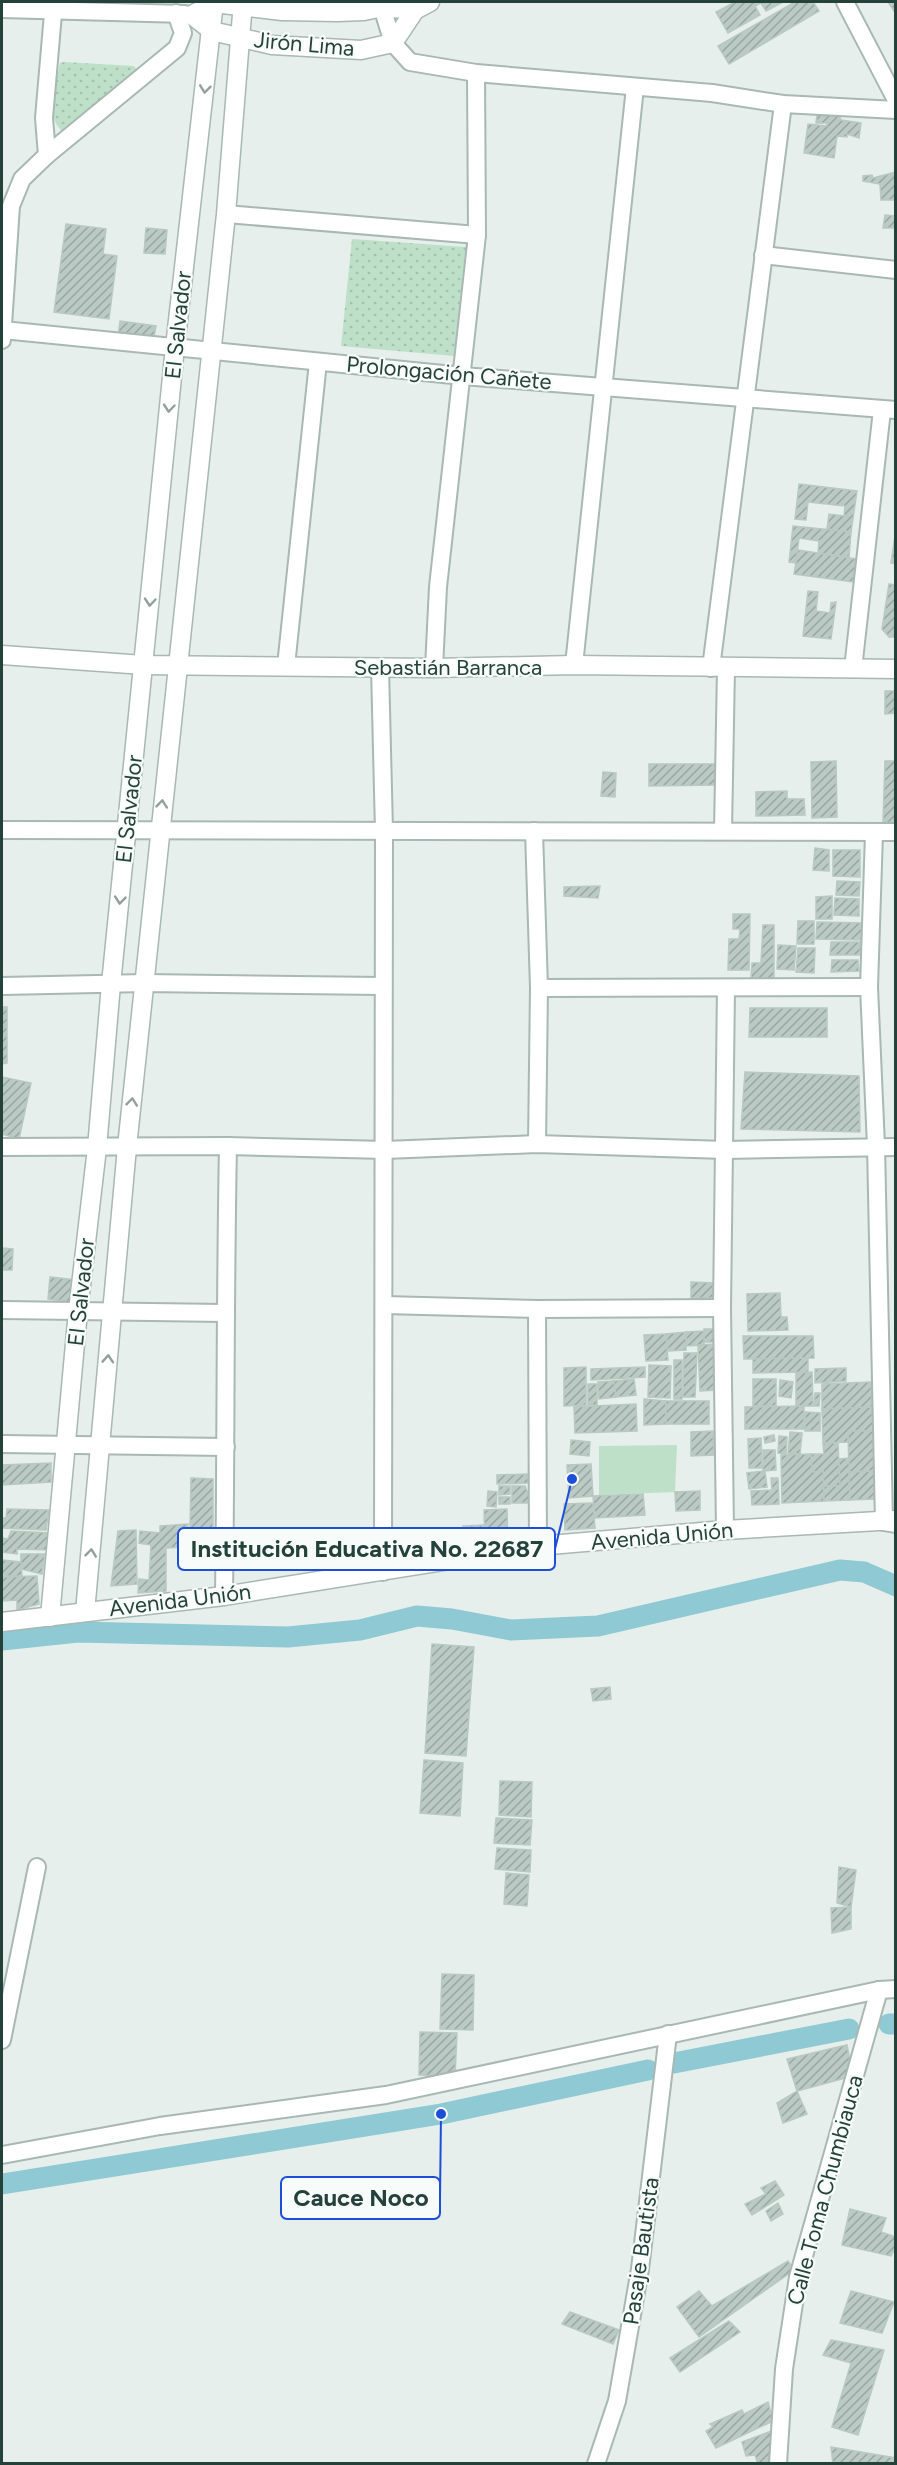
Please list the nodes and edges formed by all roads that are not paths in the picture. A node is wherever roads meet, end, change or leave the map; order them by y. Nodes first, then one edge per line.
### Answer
1 (214, 2) edge
2 (845, 2) edge
3 (243, 4) edge
4 (381, 4) edge
5 (54, 6) edge
6 (423, 6) edge
7 (2, 9) edge
8 (184, 14) junction
9 (212, 31) junction
10 (240, 37) junction
11 (393, 43) junction
12 (476, 73) junction
13 (635, 87) junction
14 (896, 100) edge
15 (783, 104) junction
16 (896, 110) edge
17 (47, 155) junction
18 (6, 205) edge
19 (226, 214) junction
20 (477, 235) junction
21 (763, 255) junction
22 (896, 270) edge
23 (2, 336) edge
24 (175, 347) junction
25 (211, 351) junction
26 (318, 362) junction
27 (463, 376) junction
28 (602, 385) junction
29 (746, 397) junction
30 (889, 410) edge
31 (2, 655) edge
32 (144, 665) junction
33 (574, 665) junction
34 (177, 666) junction
35 (286, 666) junction
36 (380, 668) junction
37 (434, 668) junction
38 (719, 668) junction
39 (853, 669) junction
40 (896, 669) edge
41 (127, 829) junction
42 (159, 829) junction
43 (2, 830) edge
44 (384, 831) junction
45 (534, 831) junction
46 (723, 831) junction
47 (896, 832) edge
48 (874, 833) junction
49 (145, 982) junction
50 (111, 984) junction
51 (2, 986) edge
52 (382, 986) junction
53 (869, 987) junction
54 (539, 988) junction
55 (726, 988) junction
56 (537, 1144) junction
57 (228, 1146) junction
58 (876, 1146) junction
59 (2, 1147) edge
60 (127, 1147) junction
61 (896, 1147) edge
62 (97, 1148) junction
63 (385, 1150) junction
64 (725, 1150) junction
65 (384, 1305) junction
66 (722, 1308) junction
67 (2, 1310) edge
68 (537, 1310) junction
69 (78, 1311) junction
70 (112, 1312) junction
71 (225, 1313) junction
72 (2, 1444) edge
73 (65, 1444) junction
74 (101, 1446) junction
75 (226, 1447) junction
76 (892, 1522) edge
77 (725, 1530) junction
78 (538, 1546) junction
79 (383, 1572) junction
80 (224, 1596) junction
81 (85, 1612) junction
82 (50, 1617) junction
83 (2, 1622) edge
84 (37, 1867) dead end
85 (887, 1989) edge
86 (668, 2034) junction
87 (2, 2040) edge
88 (2, 2155) edge
89 (596, 2463) edge
90 (778, 2463) edge

1 - 3 street, Jirón Lima
1 - 8 street
1 - 9 street, El Salvador
2 - 14 street
3 - 4 street, Jirón Lima
3 - 10 street, El Salvador
4 - 6 street, Jirón Lima
4 - 11 street
5 - 7 street
5 - 8 street
5 - 17 street
6 - 11 street, Jirón Lima
8 - 9 street, Jirón Lima
8 - 17 street
9 - 10 street, Jirón Lima
9 -> 24 street, El Salvador
10 - 11 street, Jirón Lima
10 - 19 street, El Salvador
11 - 12 street
12 - 13 street
12 - 20 street
13 - 15 street
13 - 28 street
15 - 16 street
15 - 21 street
17 - 18 street
18 - 23 street
19 - 20 street
19 - 25 street, El Salvador
20 - 27 street
21 - 22 street
21 - 29 street
23 - 24 street, Prolongación Cañete
24 - 25 street, Prolongación Cañete
24 -> 32 street, El Salvador
25 - 26 street, Prolongación Cañete
25 - 34 street, El Salvador
26 - 27 street, Prolongación Cañete
26 - 35 street
27 - 28 street, Prolongación Cañete
27 - 37 street
28 - 29 street, Prolongación Cañete
28 - 33 street
29 - 30 street, Prolongación Cañete
29 - 38 street
30 - 39 street
31 - 32 street, Sebastián Barranca
32 - 34 street, Sebastián Barranca
32 - 41 street, El Salvador
33 - 37 street, Sebastián Barranca
33 - 38 street, Sebastián Barranca
34 - 35 street, Sebastián Barranca
42 -> 34 street, El Salvador
35 - 36 street, Sebastián Barranca
36 - 37 street, Sebastián Barranca
36 - 44 street
38 - 39 street, Sebastián Barranca
38 - 46 street
39 - 40 street, Sebastián Barranca
41 - 42 street
41 - 43 street
41 -> 50 street, El Salvador
42 - 44 street
42 - 49 street, El Salvador
44 - 45 street
44 - 52 street
45 - 46 street
45 - 54 street
46 - 48 street
47 - 48 street
48 - 53 street
49 - 50 street
49 - 52 street
60 -> 49 street, El Salvador
50 - 51 street
50 - 62 street, El Salvador
52 - 63 street
53 - 55 street
53 - 58 street
54 - 55 street
54 - 56 street
55 - 64 street
56 - 63 street
56 - 64 street
57 - 60 street
57 - 63 street
57 - 71 street
58 - 61 street
58 - 64 street
58 - 76 street
59 - 62 street
60 - 62 street
60 - 70 street, El Salvador
62 - 69 street, El Salvador
63 - 65 street
64 - 66 street
65 - 68 street
65 - 79 street
66 - 68 street
66 - 77 street
67 - 69 street
68 - 78 street
69 - 70 street
69 - 73 street, El Salvador
70 - 71 street
74 -> 70 street, El Salvador
71 - 75 street
72 - 73 street
73 - 74 street
73 - 82 street, El Salvador
74 - 75 street
81 -> 74 street, El Salvador
75 - 80 street
76 - 77 street, Avenida Unión
77 - 78 street, Avenida Unión
78 - 79 street, Avenida Unión
79 - 80 street, Avenida Unión
80 - 81 street, Avenida Unión
81 - 82 street, Avenida Unión
82 - 83 street, Avenida Unión
84 - 87 street
85 - 86 street
85 - 90 street, Calle Toma Chumbiauca
86 - 88 street
86 - 89 street, Pasaje Bautista

